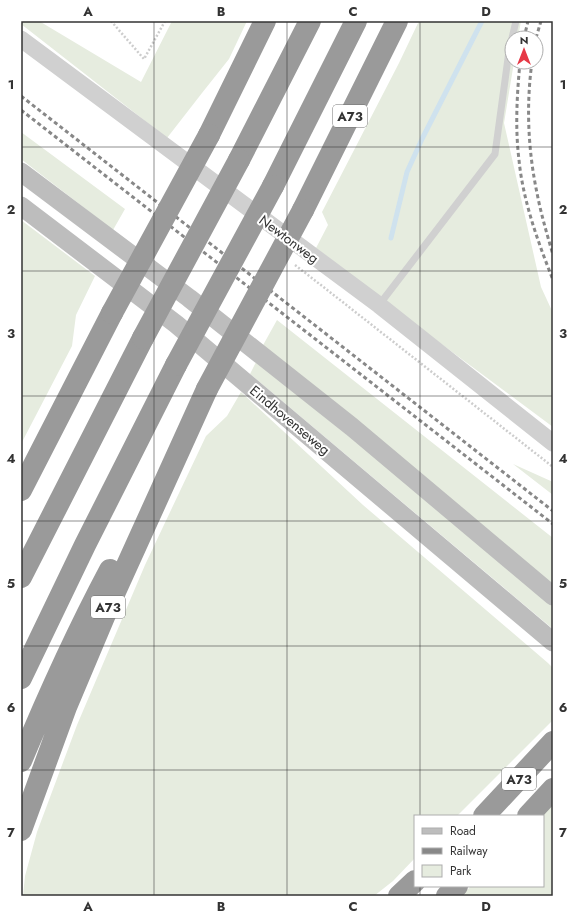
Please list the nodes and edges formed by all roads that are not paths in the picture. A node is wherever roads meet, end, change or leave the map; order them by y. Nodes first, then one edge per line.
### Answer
1 (265, 21) edge
2 (310, 21) edge
3 (356, 21) edge
4 (397, 21) edge
5 (21, 38) edge
6 (506, 70) edge
7 (21, 172) edge
8 (21, 206) edge
9 (378, 306) junction
10 (207, 389) junction
11 (553, 443) edge
12 (21, 490) edge
13 (21, 577) edge
14 (553, 596) edge
15 (553, 642) edge
16 (21, 678) edge
17 (553, 742) edge
18 (21, 761) edge
19 (553, 789) edge
20 (485, 815) edge
21 (529, 815) edge
22 (21, 830) edge
23 (414, 882) edge
24 (456, 887) edge
25 (399, 896) edge
26 (447, 896) edge

1 - 12 highway, bridge
2 - 13 highway, bridge
3 - 16 highway, A73, bridge
4 - 10 highway, A73, bridge
5 - 9 street, Newtonweg
6 - 9 lane
7 - 14 main road
8 - 15 main road, Eindhovenseweg
9 - 11 street, Newtonweg
10 - 18 highway, A73
10 - 22 highway, A73
17 - 20 highway, A73
19 - 21 highway, A73
23 - 25 highway
24 - 26 highway

